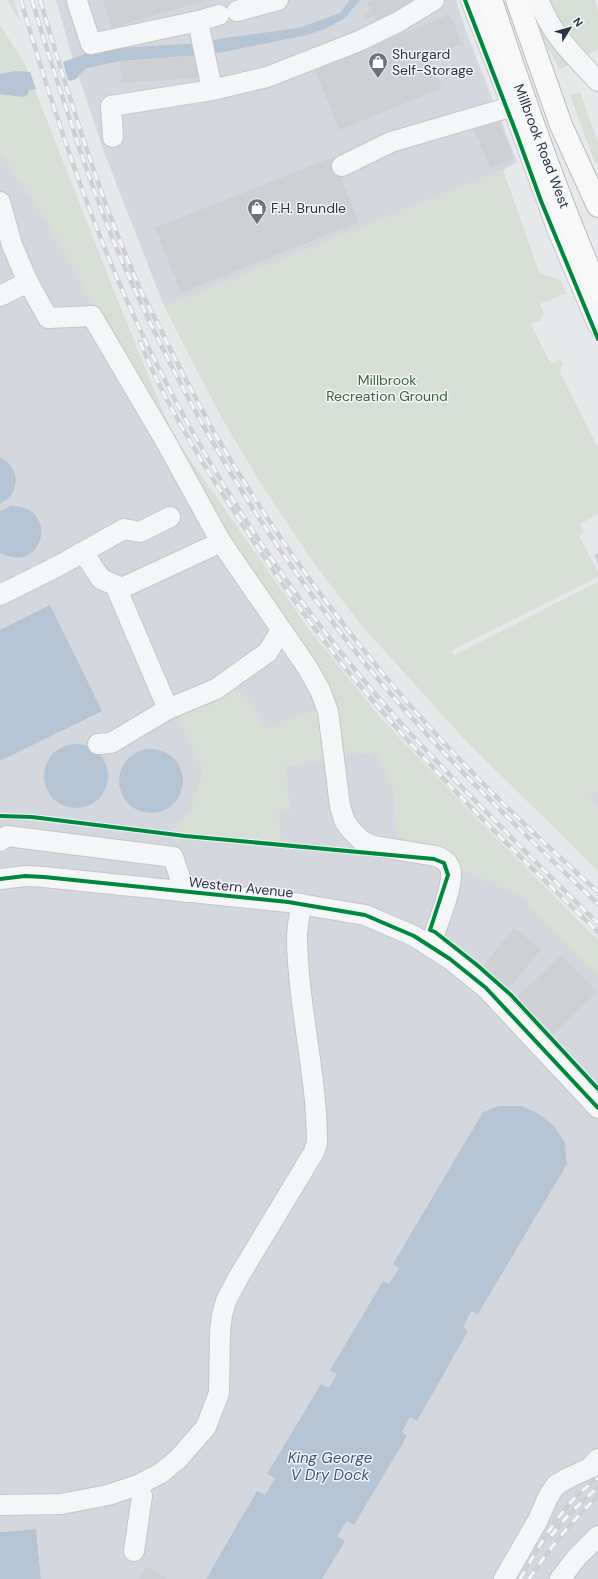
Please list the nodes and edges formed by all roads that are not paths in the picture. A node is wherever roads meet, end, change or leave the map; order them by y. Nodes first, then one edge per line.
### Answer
1 (278, 0) edge
2 (434, 0) edge
3 (471, 0) edge
4 (491, 0) edge
5 (517, 0) edge
6 (539, 0) edge
7 (77, 1) edge
8 (198, 21) junction
9 (598, 80) edge
10 (212, 90) junction
11 (512, 105) junction
12 (561, 125) junction
13 (113, 137) dead end
14 (342, 166) dead end
15 (598, 170) edge
16 (0, 202) edge
17 (598, 206) edge
18 (28, 282) junction
19 (598, 290) edge
20 (0, 296) edge
21 (598, 325) edge
22 (170, 517) dead end
23 (221, 542) junction
24 (83, 552) junction
25 (115, 585) junction
26 (0, 595) edge
27 (281, 630) junction
28 (168, 710) junction
29 (98, 744) dead end
30 (0, 841) edge
31 (0, 879) edge
32 (185, 892) junction
33 (301, 904) junction
34 (430, 946) junction
35 (598, 1108) edge
36 (598, 1459) edge
37 (138, 1485) junction
38 (0, 1505) edge
39 (598, 1536) edge
40 (134, 1551) dead end
41 (504, 1579) edge
42 (560, 1579) edge

1 - 8 street
2 - 10 street
3 - 11 street
4 - 19 highway, Millbrook Road West
5 - 12 highway, Millbrook Road West
6 - 9 street
7 - 8 street
8 - 10 street
10 - 13 street
11 - 14 street
11 - 21 street
12 - 15 highway
12 - 17 highway, Millbrook Road West
16 - 18 street
18 - 20 street
18 - 23 street
22 - 24 street
23 - 25 street
23 - 27 street
24 - 25 street
24 - 26 street
25 - 28 street
27 - 28 street
27 - 34 street
28 - 29 street
30 - 32 street
31 - 32 street, Western Avenue
32 - 33 street, Western Avenue
33 - 34 street, Western Avenue
33 - 37 street
34 - 35 street, Western Avenue
36 - 41 street
37 - 38 street
37 - 40 street
39 - 42 street

